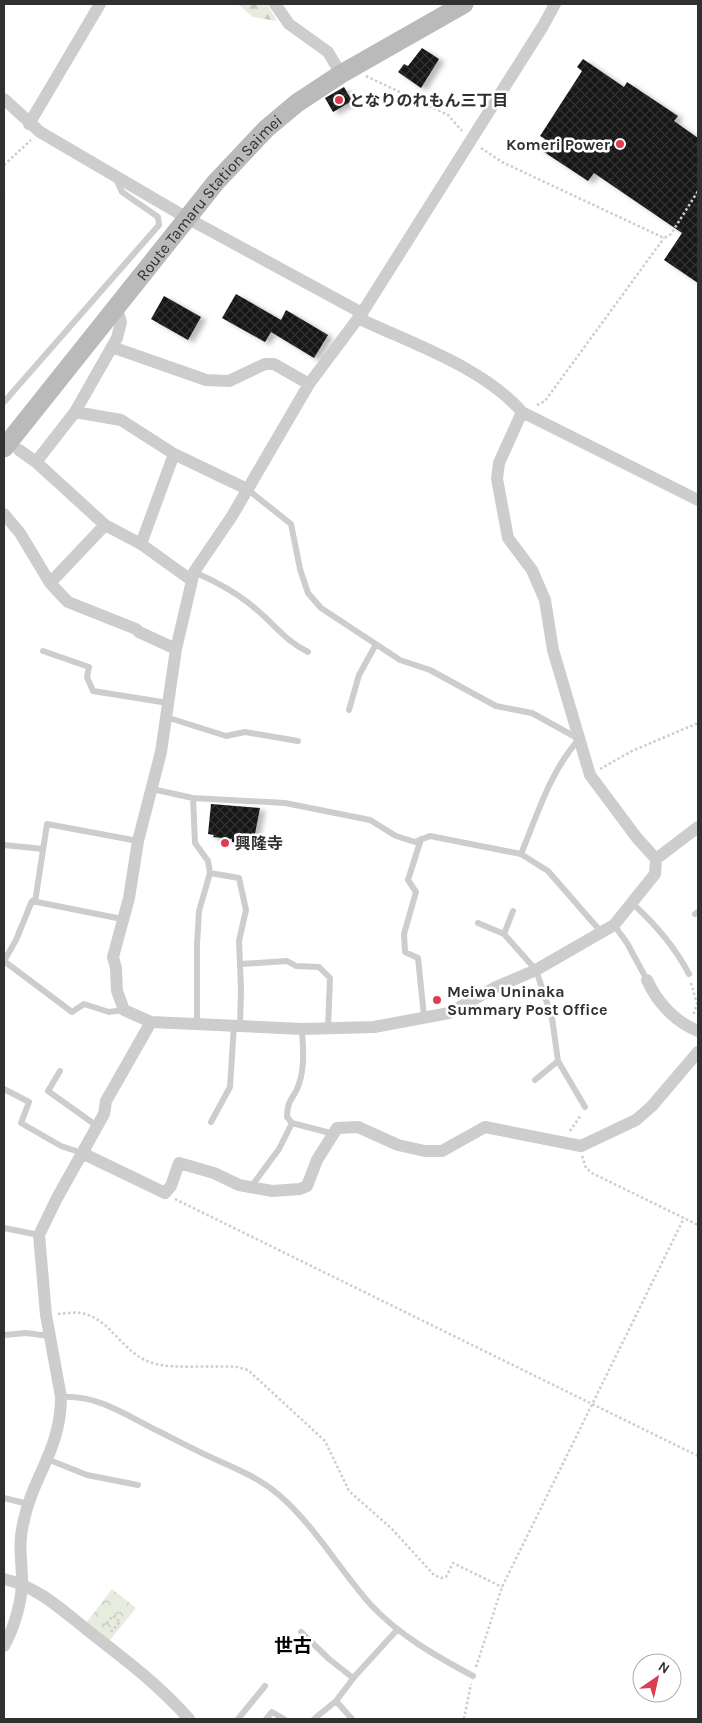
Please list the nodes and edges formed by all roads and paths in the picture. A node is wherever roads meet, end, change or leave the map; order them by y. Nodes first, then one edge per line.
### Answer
1 (100, 4) edge
2 (275, 4) edge
3 (464, 4) edge
4 (555, 4) edge
5 (346, 71) junction
6 (4, 99) edge
7 (29, 124) junction
8 (40, 132) junction
9 (471, 141) junction
10 (4, 164) edge
11 (115, 176) junction
12 (698, 191) edge
13 (187, 218) junction
14 (664, 238) junction
15 (116, 306) junction
16 (360, 316) junction
17 (112, 347) junction
18 (309, 384) junction
19 (4, 402) edge
20 (75, 412) junction
21 (522, 412) junction
22 (11, 449) edge
23 (174, 454) junction
24 (36, 462) junction
25 (247, 489) junction
26 (698, 500) edge
27 (6, 518) edge
28 (105, 525) junction
29 (141, 544) junction
30 (193, 576) junction
31 (50, 583) junction
32 (375, 646) junction
33 (176, 649) junction
34 (43, 651) dead end
35 (308, 652) dead end
36 (168, 703) junction
37 (349, 710) dead end
38 (166, 717) junction
39 (698, 724) edge
40 (579, 739) junction
41 (298, 741) dead end
42 (590, 775) junction
43 (152, 789) junction
44 (193, 798) junction
45 (698, 827) edge
46 (421, 839) junction
47 (138, 841) junction
48 (4, 845) edge
49 (43, 850) junction
50 (521, 854) junction
51 (656, 859) junction
52 (210, 872) junction
53 (35, 902) junction
54 (632, 904) junction
55 (513, 911) dead end
56 (122, 919) junction
57 (478, 923) dead end
58 (614, 925) junction
59 (602, 933) junction
60 (504, 934) junction
61 (5, 957) edge
62 (241, 964) junction
63 (536, 970) junction
64 (689, 974) joint
65 (647, 980) joint
66 (124, 1010) junction
67 (424, 1016) junction
68 (151, 1022) junction
69 (197, 1025) junction
70 (237, 1026) junction
71 (328, 1028) junction
72 (302, 1029) junction
73 (694, 1030) edge
74 (698, 1052) edge
75 (558, 1061) junction
76 (60, 1071) dead end
77 (535, 1080) dead end
78 (4, 1089) edge
79 (586, 1107) joint
80 (211, 1122) dead end
81 (292, 1123) junction
82 (97, 1126) junction
83 (334, 1134) junction
84 (562, 1142) junction
85 (581, 1146) junction
86 (82, 1153) junction
87 (251, 1187) junction
88 (165, 1194) junction
89 (684, 1218) junction
90 (698, 1225) edge
91 (4, 1228) edge
92 (39, 1235) junction
93 (46, 1315) junction
94 (4, 1335) edge
95 (49, 1336) junction
96 (61, 1397) junction
97 (593, 1404) junction
98 (698, 1456) edge
99 (48, 1460) junction
100 (138, 1485) dead end
101 (4, 1498) edge
102 (28, 1504) junction
103 (4, 1579) edge
104 (22, 1583) junction
105 (502, 1587) junction
106 (98, 1625) dead end
107 (397, 1630) junction
108 (301, 1632) dead end
109 (102, 1642) junction
110 (4, 1646) edge
111 (473, 1676) junction
112 (353, 1678) junction
113 (265, 1686) dead end
114 (336, 1700) junction
115 (189, 1719) edge
116 (238, 1719) edge
117 (266, 1719) edge
118 (284, 1719) edge
119 (314, 1719) edge
120 (352, 1719) edge
121 (464, 1719) edge

1 - 7 street
2 - 5 street
3 - 5 main road, Route Tamaru Station Saimei
4 - 9 street
5 - 9 path
5 - 13 main road, Route Tamaru Station Saimei
6 - 7 street
7 - 8 street
8 - 10 path
8 - 11 street
9 - 14 path
9 - 16 street
11 - 13 street
11 - 19 lane
12 - 14 path
13 - 15 main road, Route Tamaru Station Saimei
13 - 16 street
14 - 21 path
15 - 17 street
15 - 22 main road, Route Tamaru Station Saimei
16 - 18 street
16 - 21 street
17 - 18 street
17 - 20 street
18 - 25 street
20 - 23 street
20 - 24 street
21 - 26 street
21 - 40 street
22 - 24 street
23 - 25 street
23 - 29 street
24 - 28 street
25 - 30 street
25 - 32 lane
27 - 31 street
28 - 29 street
28 - 31 street
29 - 30 street
30 - 33 street
30 - 35 lane
31 - 33 street
32 - 37 lane
32 - 40 lane
33 - 36 street
34 - 36 lane
36 - 38 street
38 - 41 lane
38 - 43 street
39 - 42 path
40 - 42 street
40 - 50 lane
42 - 51 street
43 - 44 lane
43 - 47 street
44 - 46 lane
44 - 52 lane
45 - 51 street
46 - 50 lane
46 - 67 lane
47 - 49 lane
47 - 56 street
48 - 49 lane
49 - 53 lane
50 - 59 lane
51 - 54 street
52 - 62 lane
52 - 69 lane
53 - 56 lane
53 - 61 lane
54 - 58 street
54 - 64 lane
55 - 60 lane
56 - 66 street
57 - 60 lane
58 - 59 street
58 - 65 lane
59 - 63 street
60 - 63 lane
61 - 66 lane
62 - 70 lane
62 - 71 lane
63 - 67 street
63 - 75 lane
64 - 73 path
65 - 73 street
66 - 68 street
67 - 71 street
68 - 69 street
68 - 82 street
69 - 70 street
70 - 72 street
70 - 80 lane
71 - 72 street
72 - 81 lane
74 - 85 street
75 - 77 lane
75 - 79 lane
76 - 82 lane
78 - 86 lane
79 - 84 path
81 - 83 lane
81 - 87 lane
82 - 86 street
83 - 84 street
83 - 87 street
84 - 85 street
85 - 89 path
86 - 88 street
86 - 92 street
87 - 88 street
88 - 97 path
89 - 90 path
89 - 97 path
91 - 92 lane
92 - 93 street
93 - 95 street
93 - 105 path
94 - 95 lane
95 - 96 street
96 - 99 street
96 - 107 lane
97 - 98 path
97 - 105 path
99 - 100 lane
99 - 102 street
101 - 102 lane
102 - 104 street
103 - 104 street
104 - 109 street
104 - 110 street
105 - 111 path
106 - 109 path
107 - 111 lane
107 - 112 lane
108 - 112 lane
109 - 115 street
111 - 121 path
112 - 114 lane
113 - 116 lane
114 - 119 lane
114 - 120 lane
117 - 118 lane

